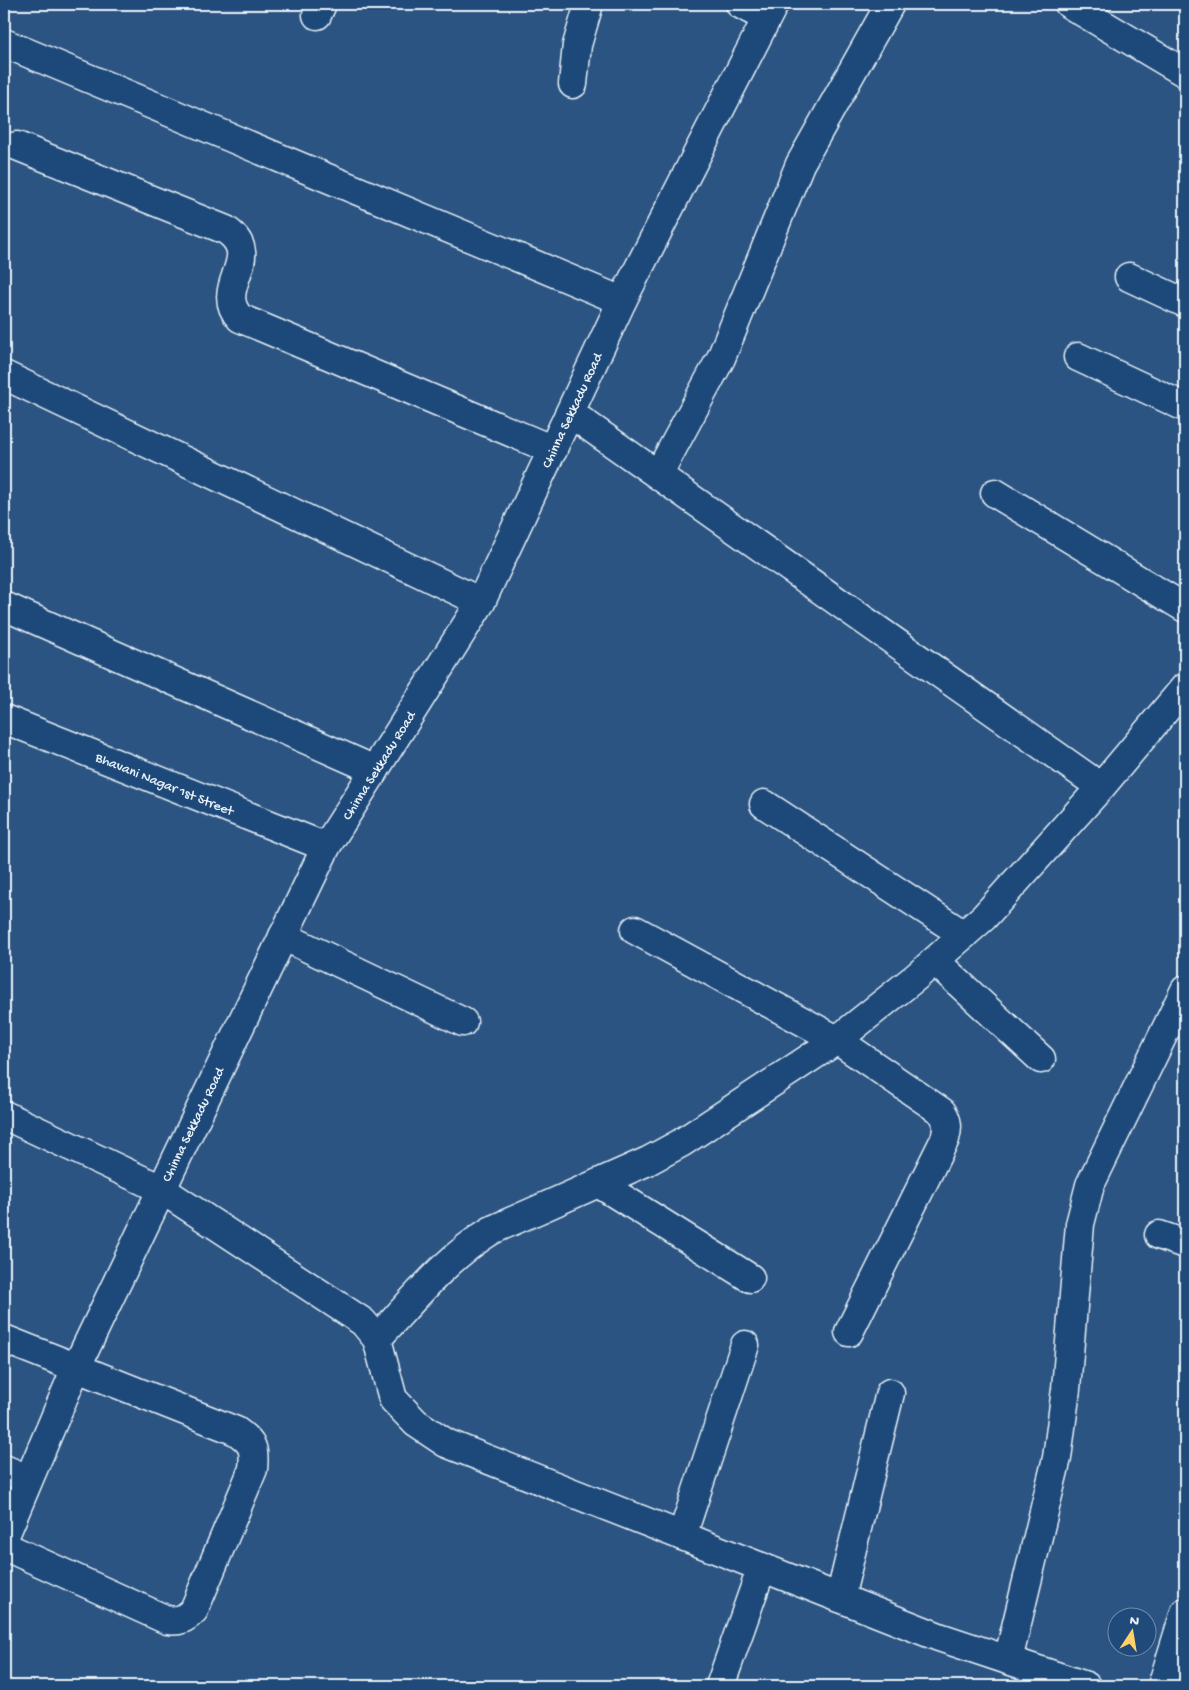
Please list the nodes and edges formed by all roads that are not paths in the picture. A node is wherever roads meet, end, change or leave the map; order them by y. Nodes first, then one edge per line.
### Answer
1 (589, 4) edge
2 (740, 4) edge
3 (890, 4) edge
4 (1069, 4) edge
5 (770, 11) edge
6 (4, 44) edge
7 (1185, 73) edge
8 (573, 84) dead end
9 (17, 146) dead end
10 (1129, 277) dead end
11 (622, 301) junction
12 (1185, 303) edge
13 (1078, 357) dead end
14 (4, 375) edge
15 (1185, 407) edge
16 (570, 413) junction
17 (552, 450) junction
18 (658, 475) junction
19 (995, 493) dead end
20 (481, 602) junction
21 (4, 606) edge
22 (1185, 608) edge
23 (1185, 687) edge
24 (4, 719) edge
25 (375, 770) junction
26 (1102, 787) junction
27 (764, 804) dead end
28 (326, 847) junction
29 (635, 930) dead end
30 (964, 935) junction
31 (283, 936) junction
32 (935, 961) junction
33 (1185, 990) edge
34 (463, 1022) dead end
35 (1178, 1023) edge
36 (837, 1040) junction
37 (1041, 1059) dead end
38 (4, 1115) edge
39 (598, 1183) junction
40 (161, 1188) junction
41 (1159, 1235) dead end
42 (1185, 1244) edge
43 (750, 1278) dead end
44 (849, 1332) dead end
45 (377, 1338) junction
46 (4, 1339) edge
47 (745, 1345) dead end
48 (76, 1368) junction
49 (890, 1393) dead end
50 (16, 1474) edge
51 (682, 1536) junction
52 (4, 1538) edge
53 (4, 1546) edge
54 (762, 1567) junction
55 (840, 1598) junction
56 (1185, 1612) edge
57 (1008, 1660) junction
58 (1058, 1682) edge
59 (720, 1686) edge
60 (1086, 1686) edge
61 (1162, 1686) edge

1 - 8 street
2 - 5 street
3 - 18 street
4 - 7 street
5 - 11 street, Chinna Sekkadu Road
6 - 11 street
9 - 17 street
10 - 12 street
11 - 16 street, Chinna Sekkadu Road
13 - 15 street
14 - 20 street
16 - 17 street, Chinna Sekkadu Road
16 - 18 street
17 - 20 street, Chinna Sekkadu Road
18 - 26 street
19 - 22 street
20 - 25 street, Chinna Sekkadu Road
21 - 25 street
23 - 26 street
24 - 28 street, Bhavani Nagar 1st Street
25 - 28 street, Chinna Sekkadu Road
26 - 30 street
27 - 30 street
28 - 31 street, Chinna Sekkadu Road
29 - 36 street
30 - 32 street
31 - 34 street
31 - 40 street, Chinna Sekkadu Road
32 - 36 street
32 - 37 street
33 - 35 street
35 - 57 street
36 - 39 street
36 - 44 street
38 - 40 street
39 - 43 street
39 - 45 street
40 - 45 street
40 - 48 street, Chinna Sekkadu Road
41 - 42 street
45 - 51 street
46 - 48 street
47 - 51 street
48 - 50 street, Chinna Sekkadu Road
48 - 53 street
49 - 55 street
50 - 52 street, Chinna Sekkadu Road
51 - 54 street
54 - 55 street
54 - 59 street
55 - 57 street
56 - 61 street
57 - 58 street
58 - 60 street

